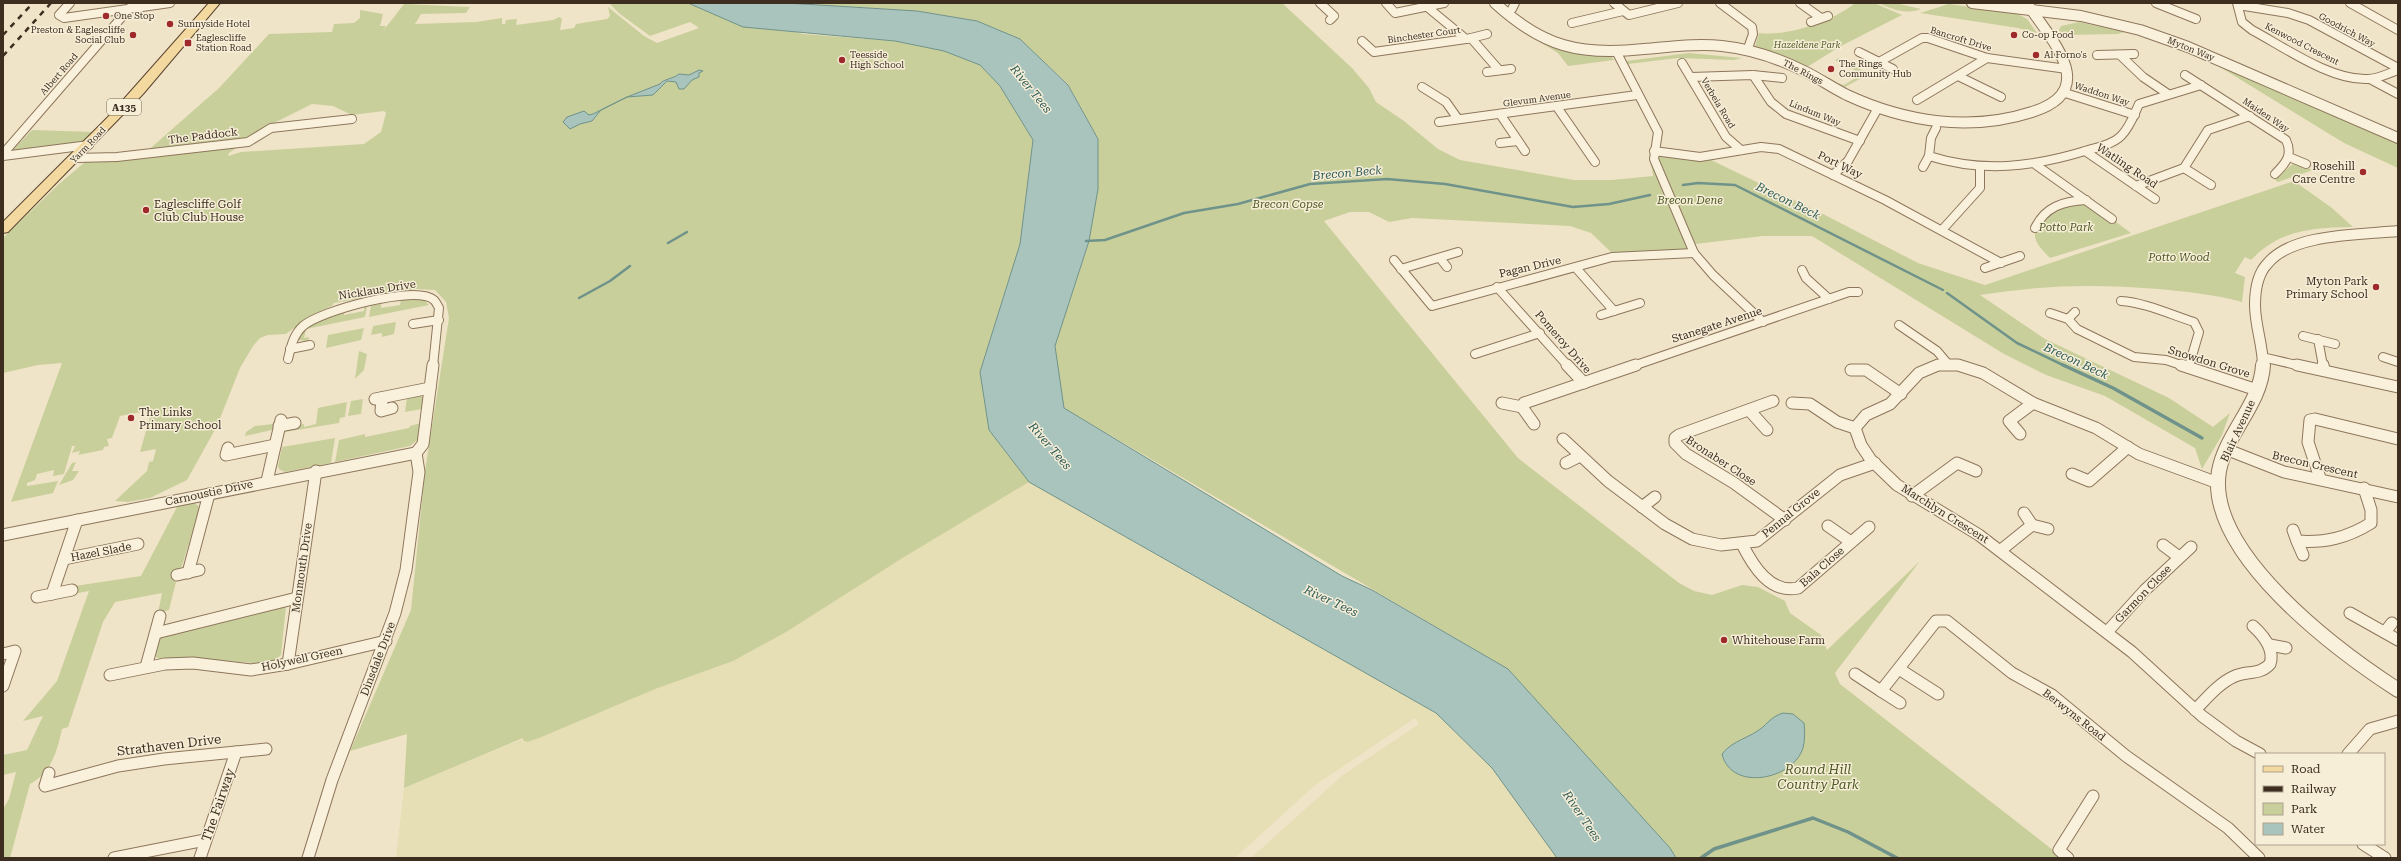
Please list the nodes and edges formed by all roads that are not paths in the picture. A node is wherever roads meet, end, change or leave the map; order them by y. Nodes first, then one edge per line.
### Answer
1 (70, 3) edge
2 (170, 3) edge
3 (215, 3) edge
4 (1320, 3) edge
5 (1386, 3) edge
6 (1444, 3) edge
7 (1495, 3) edge
8 (1614, 3) edge
9 (1678, 3) edge
10 (1738, 3) edge
11 (1800, 3) edge
12 (1972, 3) edge
13 (1998, 3) edge
14 (2156, 3) edge
15 (2350, 3) edge
16 (2237, 4) edge
17 (1723, 5) edge
18 (132, 6) edge
19 (1426, 6) junction
20 (2034, 7) edge
21 (1343, 11) dead end
22 (1620, 11) junction
23 (1623, 19) dead end
24 (2196, 19) dead end
25 (1585, 20) junction
26 (1811, 22) dead end
27 (1572, 24) dead end
28 (2052, 25) junction
29 (2121, 25) junction
30 (1595, 28) dead end
31 (2398, 30) edge
32 (1487, 34) dead end
33 (1469, 38) junction
34 (1362, 41) dead end
35 (1962, 41) dead end
36 (2057, 47) junction
37 (1957, 48) junction
38 (1616, 51) junction
39 (1747, 51) junction
40 (1860, 52) dead end
41 (2134, 54) dead end
42 (2097, 55) dead end
43 (2120, 55) junction
44 (1987, 58) junction
45 (1879, 62) junction
46 (1682, 63) dead end
47 (1510, 69) dead end
48 (1893, 69) dead end
49 (2067, 69) junction
50 (2398, 69) edge
51 (1499, 70) junction
52 (1487, 72) dead end
53 (1753, 75) junction
54 (2185, 75) dead end
55 (1958, 76) junction
56 (1691, 77) junction
57 (1782, 78) dead end
58 (2370, 79) junction
59 (2201, 85) junction
60 (1422, 87) dead end
61 (2062, 92) junction
62 (2168, 94) junction
63 (2398, 94) edge
64 (1637, 95) junction
65 (2000, 97) dead end
66 (1917, 100) dead end
67 (1557, 107) junction
68 (1878, 108) junction
69 (1500, 114) junction
70 (2135, 115) junction
71 (2250, 116) junction
72 (352, 119) dead end
73 (1458, 119) junction
74 (1438, 122) dead end
75 (1936, 128) dead end
76 (2398, 131) edge
77 (2398, 138) edge
78 (1518, 141) junction
79 (1860, 141) junction
80 (1500, 143) dead end
81 (89, 145) junction
82 (1741, 150) junction
83 (1525, 151) dead end
84 (1654, 151) junction
85 (2085, 151) junction
86 (1589, 153) junction
87 (3, 155) edge
88 (1579, 155) dead end
89 (1929, 156) junction
90 (2289, 157) junction
91 (76, 158) junction
92 (1595, 162) dead end
93 (2306, 164) dead end
94 (2036, 165) junction
95 (1923, 167) dead end
96 (1980, 167) junction
97 (2184, 168) junction
98 (2275, 174) dead end
99 (1833, 175) junction
100 (2211, 185) dead end
101 (2136, 186) junction
102 (2156, 199) dead end
103 (2086, 200) junction
104 (2112, 219) dead end
105 (2035, 228) dead end
106 (3, 229) edge
107 (1942, 230) junction
108 (2398, 231) edge
109 (1458, 252) dead end
110 (1694, 253) junction
111 (2020, 256) dead end
112 (1440, 258) junction
113 (1394, 260) dead end
114 (2001, 263) junction
115 (1447, 266) dead end
116 (1576, 268) junction
117 (1985, 268) dead end
118 (1401, 269) junction
119 (1802, 270) dead end
120 (1497, 287) junction
121 (1858, 292) dead end
122 (1829, 299) junction
123 (2121, 301) dead end
124 (1640, 303) dead end
125 (1614, 311) junction
126 (2050, 313) dead end
127 (1601, 315) dead end
128 (439, 320) junction
129 (1763, 322) junction
130 (413, 324) dead end
131 (1899, 325) dead end
132 (1924, 329) dead end
133 (1540, 333) junction
134 (1915, 335) junction
135 (2303, 336) dead end
136 (2318, 339) junction
137 (2335, 344) dead end
138 (310, 345) dead end
139 (290, 349) junction
140 (1475, 354) dead end
141 (2262, 357) junction
142 (2383, 357) dead end
143 (288, 359) dead end
144 (2398, 362) edge
145 (1948, 364) junction
146 (2188, 366) junction
147 (1851, 370) dead end
148 (2324, 370) junction
149 (1584, 383) junction
150 (2398, 387) edge
151 (430, 388) junction
152 (2257, 390) junction
153 (1901, 394) junction
154 (1773, 401) dead end
155 (1502, 403) dead end
156 (1792, 403) dead end
157 (2033, 403) junction
158 (1522, 406) junction
159 (392, 408) dead end
160 (1748, 410) junction
161 (294, 423) dead end
162 (1534, 424) dead end
163 (1855, 428) junction
164 (1767, 430) dead end
165 (2020, 434) dead end
166 (1564, 439) dead end
167 (2398, 439) edge
168 (275, 445) junction
169 (2128, 447) junction
170 (228, 448) dead end
171 (2228, 450) junction
172 (416, 453) junction
173 (1580, 456) junction
174 (1566, 463) dead end
175 (1875, 463) junction
176 (316, 471) junction
177 (1976, 471) dead end
178 (2072, 474) dead end
179 (2320, 478) junction
180 (267, 481) junction
181 (2218, 483) junction
182 (2364, 488) junction
183 (208, 494) junction
184 (1912, 496) junction
185 (1655, 497) dead end
186 (2398, 497) edge
187 (1642, 507) junction
188 (2024, 513) dead end
189 (77, 520) junction
190 (1785, 520) junction
191 (2032, 525) junction
192 (1828, 526) dead end
193 (1869, 527) dead end
194 (2048, 529) dead end
195 (2293, 530) dead end
196 (3, 535) edge
197 (2297, 541) junction
198 (1850, 542) junction
199 (138, 544) dead end
200 (1742, 544) junction
201 (2163, 545) dead end
202 (2191, 547) dead end
203 (2001, 550) junction
204 (2303, 555) dead end
205 (2179, 557) junction
206 (64, 559) junction
207 (199, 570) dead end
208 (72, 590) dead end
209 (52, 594) junction
210 (37, 597) dead end
211 (297, 598) junction
212 (2350, 613) dead end
213 (160, 616) dead end
214 (2253, 626) dead end
215 (2107, 632) junction
216 (156, 633) junction
217 (2398, 640) edge
218 (386, 641) junction
219 (2270, 645) junction
220 (2286, 648) dead end
221 (3, 654) edge
222 (288, 664) junction
223 (146, 667) junction
224 (1899, 669) junction
225 (1855, 674) dead end
226 (110, 675) dead end
227 (3, 686) edge
228 (2398, 690) edge
229 (1881, 691) junction
230 (1938, 694) dead end
231 (1900, 703) dead end
232 (2195, 710) junction
233 (2398, 721) edge
234 (266, 749) dead end
235 (236, 752) junction
236 (2258, 753) edge
237 (2349, 753) edge
238 (49, 773) dead end
239 (2094, 796) dead end
240 (205, 840) junction
241 (2365, 845) edge
242 (114, 858) edge
243 (200, 858) edge
244 (308, 858) edge
245 (2068, 858) edge
246 (2259, 858) edge
247 (2385, 858) edge

1 - 18 street
2 - 18 street
3 - 81 main road, Yarm Road / A135
4 - 21 street
5 - 19 street
6 - 19 street
7 - 38 street, The Rings
8 - 22 street
9 - 22 street
10 - 17 street
11 - 26 street
12 - 20 street, Myton Way
13 - 20 street
14 - 24 street
15 - 31 street
16 - 50 street, Goodrich Way
16 - 58 street, Kenwood Crescent
17 - 39 street
18 - 87 street, Albert Road
19 - 33 street, Binchester Court
20 - 28 street
20 - 29 street, Myton Way
20 - 36 street
20 - 76 street, Myton Way
22 - 23 street
22 - 25 street
25 - 27 street
25 - 30 street
28 - 29 street
28 - 36 street
29 - 77 street, Myton Way
32 - 33 street
33 - 34 street, Binchester Court
33 - 51 street
35 - 37 street
36 - 49 street
37 - 44 street, Bancroft Drive
37 - 45 street, Bancroft Drive
38 - 39 street, The Rings
38 - 64 street
39 - 68 street, The Rings
40 - 45 street
41 - 43 street
42 - 43 street
43 - 62 street
44 - 49 street, Bancroft Drive
44 - 55 street
45 - 48 street
46 - 56 street, Verbeia Road
47 - 51 street
49 - 61 street, The Rings
50 - 58 street, Kenwood Crescent
51 - 52 street
53 - 56 street
53 - 57 street
53 - 79 street, Lindum Way
54 - 59 street, Maiden Way
55 - 65 street
55 - 66 street
56 - 82 street, Verbeia Road
58 - 63 street
59 - 62 street
59 - 71 street, Maiden Way
60 - 73 street
61 - 68 street, The Rings
61 - 70 street, Waddon Way
62 - 70 street
64 - 67 street, Glevum Avenue
64 - 84 street
67 - 69 street, Glevum Avenue
67 - 86 street
68 - 79 street
69 - 73 street, Glevum Avenue
69 - 78 street
70 - 85 street
71 - 90 street, Maiden Way
71 - 97 street
72 - 91 street, The Paddock
73 - 74 street, Glevum Avenue
75 - 89 street
78 - 80 street
78 - 83 street
79 - 99 street
81 - 87 street
81 - 91 main road, Yarm Road / A135
82 - 84 street, Port Way
82 - 99 street, Port Way
84 - 110 street
85 - 94 street
85 - 101 street, Watling Road
86 - 88 street
86 - 92 street
89 - 95 street
89 - 96 street
90 - 93 street
90 - 98 street
91 - 106 main road, Yarm Road / A135
94 - 96 street
94 - 103 street
96 - 107 street
97 - 100 street
97 - 101 street
99 - 107 street, Port Way
101 - 102 street, Watling Road
103 - 104 street
103 - 105 street
107 - 114 street, Port Way
108 - 141 street, Blair Avenue
109 - 112 street
110 - 116 street, Pagan Drive
110 - 129 street
111 - 114 street
112 - 115 street
112 - 118 street
113 - 118 street, Pagan Drive
114 - 117 street
116 - 120 street, Pagan Drive
116 - 125 street
118 - 120 street, Pagan Drive
119 - 122 street
120 - 133 street, Pomeroy Drive
121 - 122 street, Stanegate Avenue
122 - 129 street, Stanegate Avenue
123 - 146 street
124 - 125 street
125 - 127 street
126 - 146 street, Snowdon Grove
128 - 130 street
128 - 139 street, Nicklaus Drive
128 - 151 street, Nicklaus Drive
129 - 149 street, Stanegate Avenue
131 - 134 street
132 - 134 street
133 - 140 street
133 - 149 street, Pomeroy Drive
134 - 145 street
135 - 136 street
136 - 137 street
136 - 148 street
138 - 139 street
139 - 143 street, Nicklaus Drive
141 - 148 street
141 - 152 street, Blair Avenue
142 - 144 street
145 - 153 street
145 - 157 street
146 - 152 street, Snowdon Grove
147 - 153 street
148 - 150 street
149 - 158 street, Pomeroy Drive
151 - 159 street
151 - 172 street, Nicklaus Drive
152 - 171 street, Blair Avenue
153 - 163 street
154 - 160 street, Bronaber Close
155 - 158 street
156 - 163 street
157 - 165 street
157 - 169 street
158 - 162 street
160 - 164 street
160 - 190 street, Bronaber Close
161 - 168 street
163 - 175 street, Marchlyn Crescent
166 - 173 street, Pennal Grove
167 - 179 street
168 - 170 street
168 - 180 street
169 - 178 street
169 - 181 street
171 - 179 street, Brecon Crescent
171 - 181 street, Blair Avenue
172 - 176 street, Carnoustie Drive
172 - 218 street, Dinsdale Drive
173 - 174 street
173 - 187 street, Pennal Grove
175 - 184 street, Marchlyn Crescent
175 - 190 street, Pennal Grove
176 - 180 street, Carnoustie Drive
176 - 211 street, Monmouth Drive
177 - 184 street
179 - 182 street, Brecon Crescent
180 - 183 street, Carnoustie Drive
181 - 228 street, Blair Avenue
182 - 186 street, Brecon Crescent
182 - 197 street
183 - 189 street, Carnoustie Drive
183 - 207 street
184 - 203 street, Marchlyn Crescent
185 - 187 street
187 - 200 street, Pennal Grove
188 - 191 street
189 - 196 street, Carnoustie Drive
189 - 206 street, Hazel Slade
190 - 200 street, Pennal Grove
191 - 194 street
191 - 203 street
192 - 198 street, Bala Close
193 - 198 street, Bala Close
195 - 197 street
197 - 204 street
198 - 200 street, Bala Close
199 - 206 street, Hazel Slade
201 - 205 street, Garmon Close
202 - 205 street, Garmon Close
203 - 215 street, Marchlyn Crescent
205 - 215 street, Garmon Close
206 - 209 street, Hazel Slade
208 - 209 street
209 - 210 street
211 - 216 street
211 - 222 street, Monmouth Drive
212 - 217 street
213 - 216 street
214 - 219 street
215 - 232 street, Marchlyn Crescent
216 - 223 street
218 - 222 street, Holywell Green
218 - 244 street, Dinsdale Drive
219 - 220 street
219 - 232 street
221 - 227 street
222 - 223 street, Holywell Green
223 - 226 street, Holywell Green
224 - 229 street, Berwyns Road
224 - 230 street
224 - 246 street, Berwyns Road
225 - 229 street
229 - 231 street
232 - 236 street, Marchlyn Crescent
233 - 237 street
234 - 235 street, Strathaven Drive
235 - 238 street, Strathaven Drive
235 - 240 street, The Fairway
239 - 245 street
240 - 242 street
240 - 243 street, The Fairway
241 - 247 street

